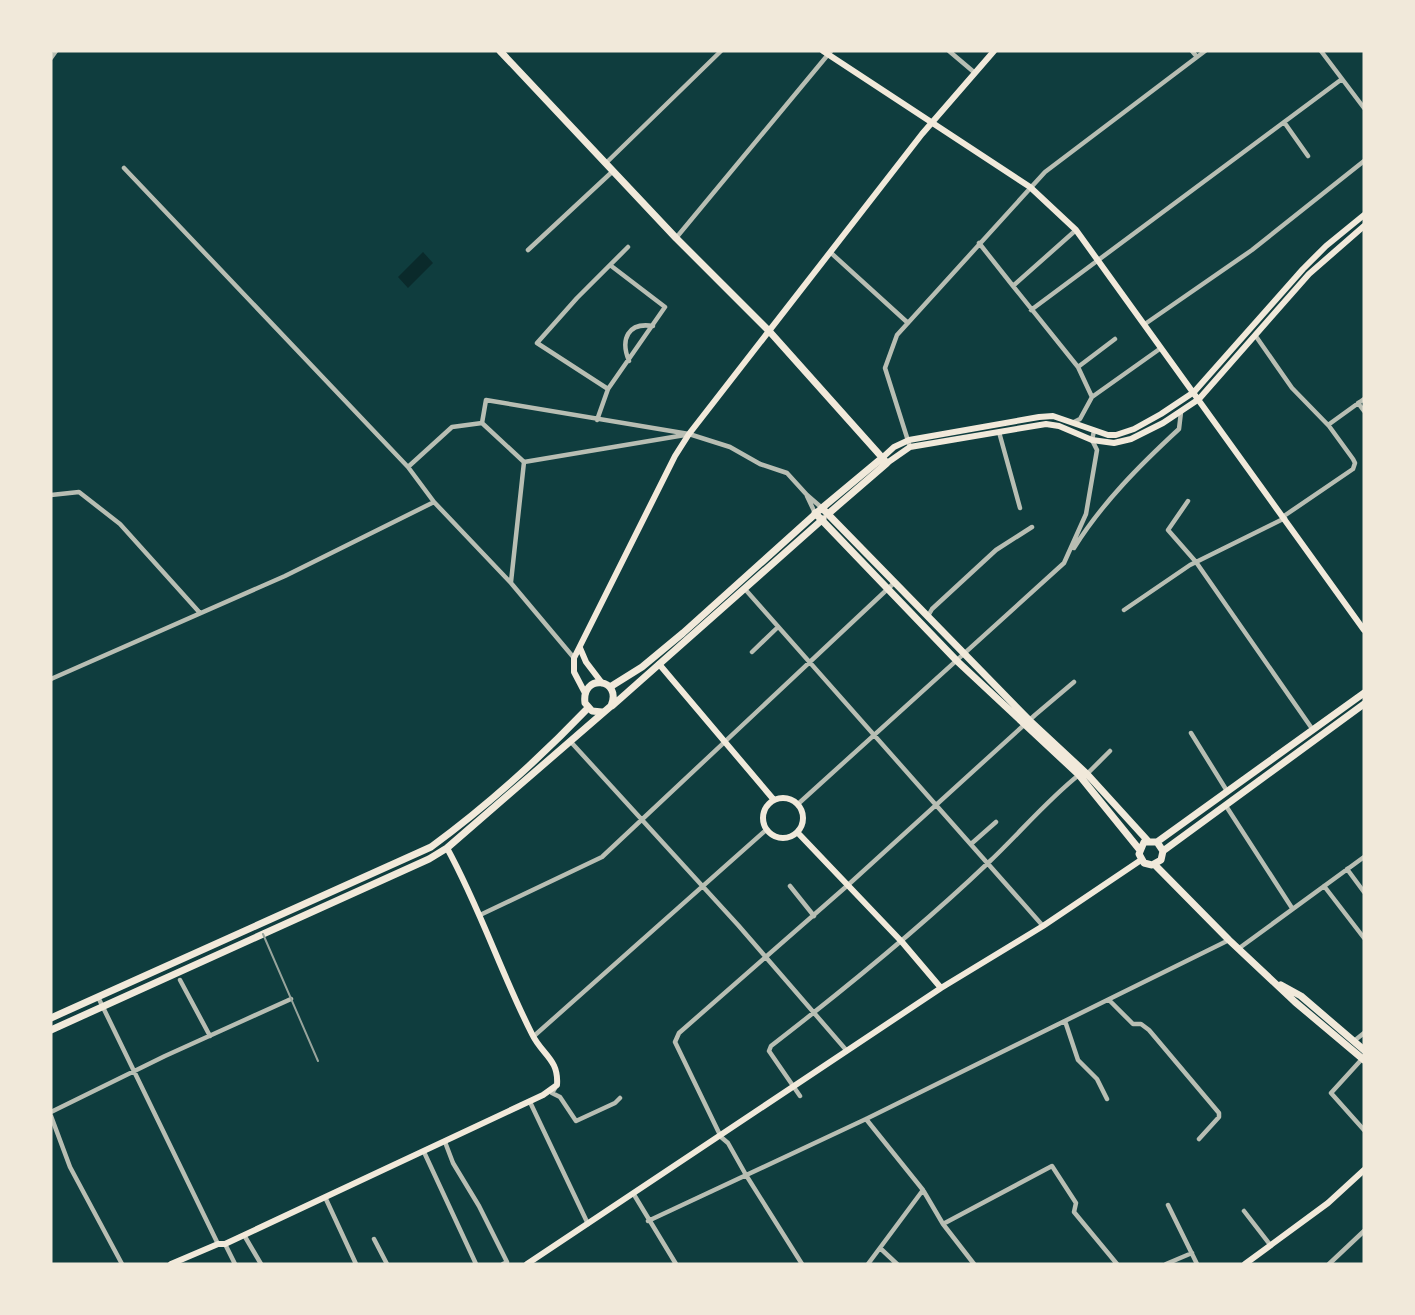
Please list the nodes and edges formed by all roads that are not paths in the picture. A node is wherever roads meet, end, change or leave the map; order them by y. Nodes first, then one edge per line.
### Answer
1 (56, 51) edge
2 (500, 51) edge
3 (721, 51) edge
4 (949, 51) edge
5 (994, 51) edge
6 (1192, 51) edge
7 (1205, 51) edge
8 (1321, 51) edge
9 (828, 52) edge
10 (1197, 57) junction
11 (51, 58) edge
12 (975, 73) junction
13 (1342, 79) junction
14 (1364, 108) edge
15 (931, 122) junction
16 (1284, 122) junction
17 (1308, 156) dead end
18 (1364, 161) edge
19 (606, 163) junction
20 (124, 168) dead end
21 (613, 170) junction
22 (1030, 187) junction
23 (1364, 215) edge
24 (1364, 226) edge
25 (1076, 230) junction
26 (676, 238) junction
27 (979, 243) junction
28 (628, 247) dead end
29 (528, 250) dead end
30 (830, 252) junction
31 (1098, 259) junction
32 (610, 265) junction
33 (1013, 286) junction
34 (1031, 310) junction
35 (908, 323) junction
36 (1145, 324) junction
37 (653, 326) junction
38 (770, 332) junction
39 (1255, 334) junction
40 (1115, 339) dead end
41 (1161, 347) junction
42 (629, 361) junction
43 (1078, 367) junction
44 (608, 389) junction
45 (1194, 392) junction
46 (1092, 397) junction
47 (1199, 399) junction
48 (1364, 399) edge
49 (1358, 403) junction
50 (1181, 411) junction
51 (1364, 411) edge
52 (597, 420) junction
53 (482, 423) junction
54 (1073, 423) junction
55 (1329, 426) junction
56 (1094, 431) junction
57 (999, 432) junction
58 (689, 434) junction
59 (1092, 440) junction
60 (909, 444) junction
61 (884, 460) junction
62 (524, 462) junction
63 (408, 467) junction
64 (51, 495) edge
65 (1188, 501) dead end
66 (434, 502) junction
67 (1020, 508) dead end
68 (822, 514) junction
69 (1285, 517) junction
70 (1032, 527) dead end
71 (1196, 562) junction
72 (1064, 563) junction
73 (511, 583) junction
74 (894, 583) junction
75 (744, 588) junction
76 (887, 589) junction
77 (1124, 610) dead end
78 (200, 613) junction
79 (928, 617) junction
80 (778, 627) junction
81 (1364, 630) edge
82 (580, 648) junction
83 (752, 652) dead end
84 (964, 654) junction
85 (574, 659) junction
86 (957, 661) junction
87 (810, 663) junction
88 (659, 664) junction
89 (51, 679) edge
90 (1074, 682) dead end
91 (601, 683) junction
92 (610, 687) junction
93 (585, 693) junction
94 (1364, 693) edge
95 (1364, 704) edge
96 (611, 706) junction
97 (588, 708) junction
98 (603, 712) junction
99 (1027, 722) junction
100 (1313, 730) junction
101 (1191, 733) dead end
102 (875, 736) junction
103 (570, 741) junction
104 (725, 742) junction
105 (1110, 751) dead end
106 (1083, 773) junction
107 (1227, 791) junction
108 (774, 800) junction
109 (798, 804) junction
110 (937, 806) junction
111 (1226, 806) junction
112 (641, 818) junction
113 (996, 822) dead end
114 (766, 830) junction
115 (798, 833) junction
116 (1148, 841) junction
117 (1157, 842) junction
118 (971, 844) junction
119 (447, 848) junction
120 (1139, 849) junction
121 (1163, 851) junction
122 (1364, 857) edge
123 (1141, 860) junction
124 (988, 864) junction
125 (1156, 864) junction
126 (1347, 869) junction
127 (790, 886) dead end
128 (848, 886) junction
129 (1324, 886) junction
130 (703, 887) junction
131 (1364, 892) edge
132 (1292, 908) junction
133 (480, 915) junction
134 (814, 916) junction
135 (1042, 926) junction
136 (1364, 938) edge
137 (1229, 940) junction
138 (902, 942) junction
139 (1238, 948) junction
140 (766, 957) junction
141 (180, 980) dead end
142 (1274, 982) junction
143 (941, 988) junction
144 (98, 997) junction
145 (292, 999) dead end
146 (1108, 1000) junction
147 (102, 1006) junction
148 (814, 1013) junction
149 (51, 1018) edge
150 (1065, 1021) junction
151 (51, 1030) edge
152 (1364, 1033) edge
153 (210, 1037) junction
154 (533, 1037) junction
155 (1354, 1041) junction
156 (847, 1051) junction
157 (1364, 1056) edge
158 (133, 1071) junction
159 (557, 1085) junction
160 (792, 1087) junction
161 (800, 1096) dead end
162 (620, 1098) dead end
163 (1107, 1099) dead end
164 (529, 1101) junction
165 (51, 1114) edge
166 (866, 1119) junction
167 (1364, 1130) edge
168 (721, 1137) junction
169 (1199, 1139) dead end
170 (445, 1142) junction
171 (424, 1152) junction
172 (1364, 1170) edge
173 (746, 1175) junction
174 (923, 1190) junction
175 (633, 1193) junction
176 (325, 1197) junction
177 (1168, 1205) dead end
178 (1244, 1211) dead end
179 (648, 1221) junction
180 (588, 1224) junction
181 (943, 1224) junction
182 (1364, 1231) edge
183 (243, 1235) junction
184 (374, 1240) dead end
185 (221, 1244) junction
186 (1272, 1246) junction
187 (880, 1248) junction
188 (1192, 1253) junction
189 (532, 1263) edge
190 (122, 1264) edge
191 (171, 1264) edge
192 (235, 1264) edge
193 (261, 1264) edge
194 (356, 1264) edge
195 (387, 1264) edge
196 (474, 1264) edge
197 (503, 1264) edge
198 (676, 1264) edge
199 (802, 1264) edge
200 (868, 1264) edge
201 (897, 1264) edge
202 (974, 1264) edge
203 (1116, 1264) edge
204 (1166, 1264) edge
205 (1197, 1264) edge
206 (1245, 1264) edge
207 (1329, 1264) edge

1 - 11 street
2 - 19 main road
3 - 19 street
4 - 12 street
5 - 12 main road
6 - 10 street
7 - 10 street
8 - 13 street
9 - 15 main road
9 - 26 street
10 - 22 street
12 - 15 main road
13 - 14 street
13 - 16 street
15 - 22 main road
15 - 30 main road
16 - 17 street
16 - 31 street
18 - 36 street
19 - 21 main road
20 - 63 street
21 - 26 main road
21 - 29 street
22 - 25 main road
22 - 27 street
23 - 45 main road
24 - 39 main road
25 - 31 main road
25 - 33 street
26 - 38 main road
27 - 33 street
27 - 35 street
28 - 32 street
30 - 35 street
30 - 38 main road
31 - 34 street
31 - 36 main road
32 - 37 street
32 - 44 street
33 - 34 street
34 - 43 street
35 - 60 street
36 - 41 main road
37 - 42 street
37 - 42 street
38 - 58 main road
38 - 61 main road
39 - 47 main road
39 - 55 street
40 - 43 street
41 - 45 main road
41 - 46 street
42 - 44 street
43 - 46 street
44 - 52 street
45 - 47 main road
45 - 56 main road
46 - 54 street
47 - 50 main road
47 - 69 main road
48 - 49 street
49 - 51 street
49 - 55 street
50 - 59 main road
50 - 72 street
52 - 53 street
52 - 58 street
53 - 62 street
53 - 63 street
54 - 56 main road
54 - 60 main road
55 - 69 street
56 - 59 street
57 - 59 main road
57 - 60 main road
57 - 67 street
58 - 62 street
58 - 68 street
58 - 82 main road
59 - 72 street
60 - 61 main road
61 - 68 main road
62 - 73 street
63 - 66 street
64 - 78 street
65 - 71 street
66 - 73 street
66 - 78 street
68 - 74 main road
68 - 75 main road
68 - 76 main road
68 - 92 main road
69 - 71 street
69 - 81 main road
70 - 79 street
71 - 77 street
71 - 100 street
72 - 84 street
73 - 85 street
74 - 76 street
74 - 79 main road
75 - 80 street
75 - 88 main road
76 - 86 main road
76 - 87 street
78 - 89 street
79 - 84 main road
80 - 83 street
80 - 87 street
82 - 85 main road
82 - 91 main road
84 - 86 street
84 - 99 main road
85 - 93 main road
86 - 99 main road
86 - 102 street
87 - 102 street
87 - 104 street
88 - 96 main road
88 - 104 main road
90 - 99 street
91 - 92 main road
91 - 93 main road
92 - 96 main road
93 - 97 main road
94 - 100 main road
95 - 111 main road
96 - 98 main road
97 - 98 main road
97 - 144 main road
98 - 103 main road
99 - 106 main road
99 - 110 street
100 - 107 main road
101 - 107 street
102 - 109 street
102 - 110 street
103 - 112 street
103 - 119 main road
104 - 108 main road
104 - 112 street
105 - 106 street
106 - 116 main road
106 - 120 main road
106 - 124 street
107 - 117 main road
108 - 109 main road
108 - 114 main road
109 - 115 main road
110 - 118 street
110 - 128 street
111 - 121 main road
111 - 132 street
112 - 130 street
112 - 133 street
113 - 118 street
114 - 115 main road
114 - 130 street
115 - 128 main road
116 - 117 main road
116 - 120 main road
117 - 121 main road
118 - 124 street
119 - 133 main road
119 - 147 main road
120 - 123 main road
121 - 125 main road
122 - 126 street
123 - 125 main road
123 - 135 main road
124 - 135 street
124 - 138 street
125 - 137 main road
126 - 129 street
126 - 131 street
127 - 134 street
128 - 134 street
128 - 138 main road
129 - 132 street
129 - 136 street
130 - 140 street
130 - 154 street
132 - 139 street
133 - 154 main road
134 - 140 street
135 - 143 main road
137 - 139 main road
137 - 146 street
138 - 143 main road
138 - 148 street
139 - 142 main road
140 - 148 street
140 - 168 street
141 - 153 street
142 - 155 main road
142 - 157 main road
143 - 156 main road
144 - 147 street
144 - 149 main road
145 - 153 street
146 - 150 street
146 - 169 street
147 - 151 main road
147 - 158 street
148 - 156 street
148 - 160 street
150 - 163 street
150 - 166 street
152 - 155 street
153 - 158 street
154 - 159 main road
155 - 157 main road
156 - 160 main road
157 - 167 street
158 - 165 street
158 - 185 street
159 - 162 street
159 - 164 main road
160 - 161 street
160 - 168 main road
164 - 170 main road
164 - 180 street
165 - 190 street
166 - 173 street
166 - 174 street
168 - 173 street
168 - 175 main road
170 - 171 main road
170 - 197 street
171 - 176 main road
171 - 196 street
172 - 186 main road
173 - 179 street
173 - 199 street
174 - 181 street
174 - 187 street
175 - 179 street
175 - 180 main road
176 - 183 main road
176 - 194 street
177 - 188 street
178 - 186 street
179 - 198 street
180 - 189 main road
181 - 202 street
181 - 203 street
182 - 207 street
183 - 185 main road
183 - 193 street
184 - 195 street
185 - 191 main road
185 - 192 street
186 - 206 main road
187 - 200 street
187 - 201 street
188 - 204 street
188 - 205 street

